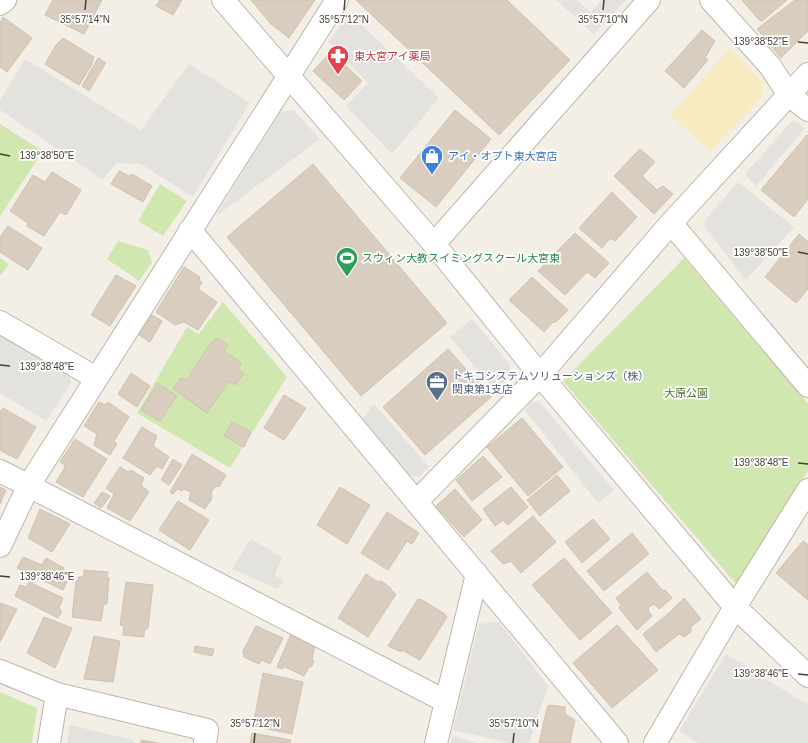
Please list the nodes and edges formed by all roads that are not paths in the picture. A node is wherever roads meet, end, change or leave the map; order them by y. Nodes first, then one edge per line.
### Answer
1 (4, 0) edge
2 (223, 0) edge
3 (337, 0) edge
4 (649, 0) edge
5 (711, 0) edge
6 (0, 4) edge
7 (808, 74) edge
8 (288, 76) junction
9 (789, 95) junction
10 (808, 110) edge
11 (672, 222) junction
12 (190, 230) junction
13 (434, 244) junction
14 (0, 322) edge
15 (540, 375) junction
16 (96, 378) junction
17 (808, 386) edge
18 (0, 471) edge
19 (28, 486) junction
20 (808, 490) edge
21 (416, 502) junction
22 (0, 546) edge
23 (477, 574) junction
24 (735, 607) junction
25 (0, 671) edge
26 (808, 676) edge
27 (58, 694) junction
28 (445, 701) junction
29 (49, 743) edge
30 (205, 743) edge
31 (436, 743) edge
32 (617, 743) edge
33 (655, 743) edge

1 - 6 street
2 - 8 street
3 - 8 street
4 - 13 street
5 - 9 street
7 - 9 street
8 - 12 street
8 - 13 street
9 - 10 street
9 - 11 street
11 - 15 street
11 - 17 street
12 - 16 street
12 - 21 street
13 - 15 street
14 - 16 street
15 - 21 street
15 - 24 street
16 - 19 street
18 - 19 street
19 - 22 street
19 - 28 street
20 - 24 street
21 - 23 street
23 - 28 street
23 - 32 street
24 - 26 street
24 - 33 street
25 - 27 street
27 - 29 street
27 - 30 street
28 - 31 street

